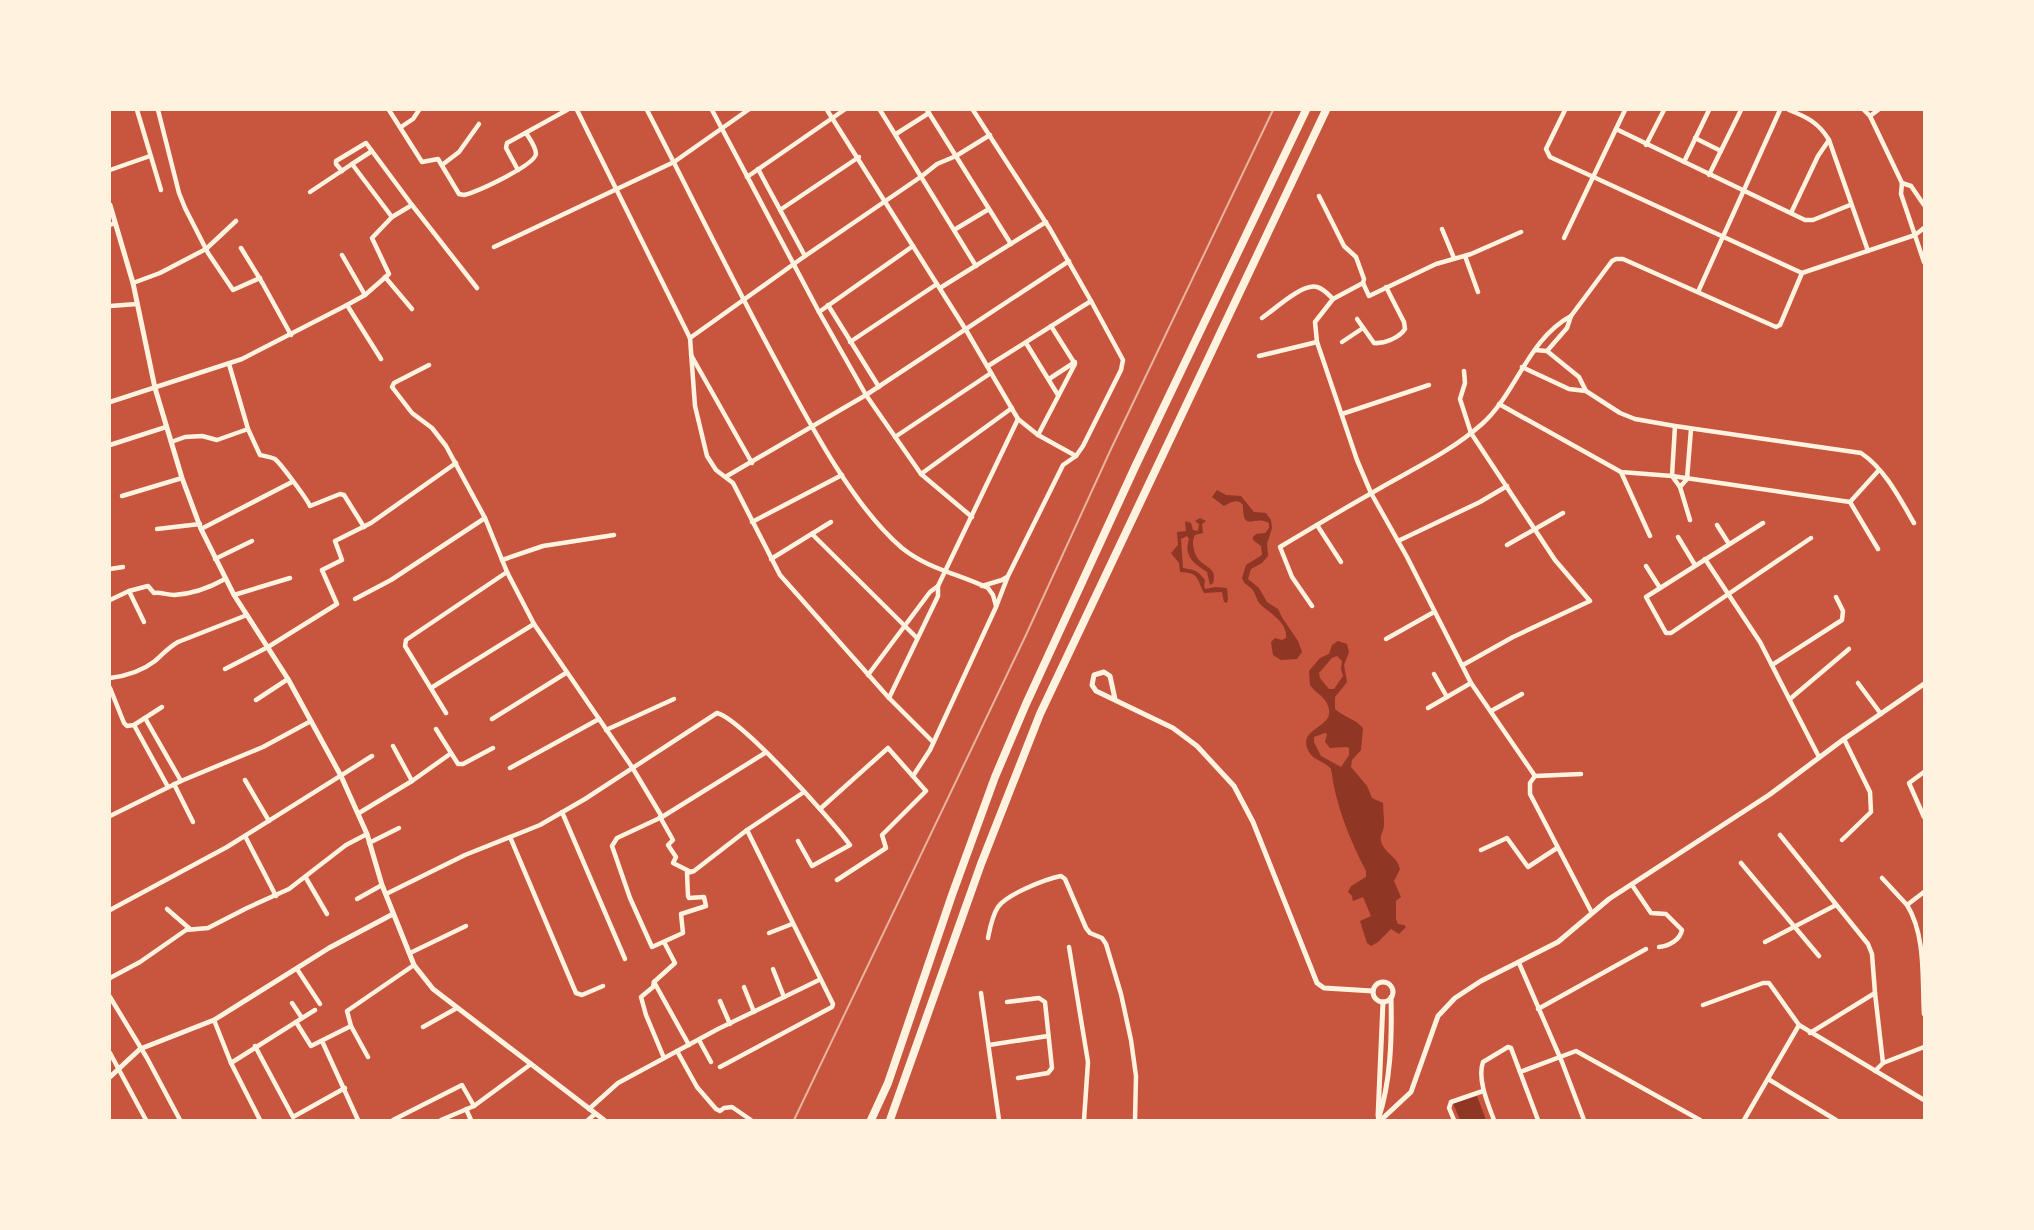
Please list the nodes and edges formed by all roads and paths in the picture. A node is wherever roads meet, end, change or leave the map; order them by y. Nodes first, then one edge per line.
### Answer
1 (137, 110) edge
2 (158, 110) edge
3 (389, 110) edge
4 (419, 110) edge
5 (567, 110) edge
6 (577, 110) edge
7 (647, 110) edge
8 (712, 110) edge
9 (748, 110) edge
10 (827, 110) edge
11 (844, 110) edge
12 (880, 110) edge
13 (974, 110) edge
14 (1306, 110) edge
15 (1326, 110) edge
16 (1565, 110) edge
17 (1625, 110) edge
18 (1664, 110) edge
19 (1709, 110) edge
20 (1741, 110) edge
21 (1780, 110) edge
22 (1789, 110) edge
23 (1864, 110) edge
24 (1878, 110) edge
25 (928, 111) edge
26 (1870, 116) junction
27 (832, 117) junction
28 (478, 124) dead end
29 (401, 127) junction
30 (721, 128) junction
31 (1616, 129) junction
32 (526, 133) junction
33 (896, 134) junction
34 (990, 135) junction
35 (1695, 138) junction
36 (1829, 140) junction
37 (1646, 145) junction
38 (372, 151) junction
39 (1721, 151) junction
40 (150, 156) junction
41 (956, 156) junction
42 (859, 157) junction
43 (674, 162) junction
44 (1684, 162) junction
45 (352, 164) junction
46 (442, 165) junction
47 (110, 170) edge
48 (518, 170) junction
49 (758, 170) junction
50 (342, 171) junction
51 (1709, 175) junction
52 (922, 176) junction
53 (747, 177) junction
54 (1594, 177) junction
55 (1902, 183) junction
56 (616, 187) junction
57 (161, 190) dead end
58 (310, 192) dead end
59 (1743, 192) junction
60 (1319, 196) dead end
61 (886, 201) junction
62 (110, 205) edge
63 (412, 205) junction
64 (1850, 205) junction
65 (1924, 205) edge
66 (989, 209) junction
67 (780, 210) junction
68 (1791, 213) junction
69 (392, 217) junction
70 (236, 221) dead end
71 (1046, 222) junction
72 (112, 224) edge
73 (1924, 228) edge
74 (1442, 229) dead end
75 (954, 230) junction
76 (1521, 232) dead end
77 (1915, 235) junction
78 (1723, 237) junction
79 (1564, 238) dead end
80 (1011, 244) junction
81 (914, 246) junction
82 (494, 247) dead end
83 (241, 248) dead end
84 (206, 249) junction
85 (1868, 251) junction
86 (342, 255) dead end
87 (805, 256) junction
88 (1465, 256) junction
89 (1454, 258) junction
90 (1069, 261) junction
91 (1924, 262) edge
92 (794, 265) junction
93 (976, 266) junction
94 (1802, 273) junction
95 (385, 277) junction
96 (260, 278) junction
97 (133, 283) junction
98 (1363, 283) junction
99 (938, 286) junction
100 (1386, 287) junction
101 (477, 288) dead end
102 (1478, 292) dead end
103 (1698, 292) junction
104 (365, 295) junction
105 (1333, 299) junction
106 (743, 301) junction
107 (1092, 301) junction
108 (137, 304) junction
109 (347, 305) junction
110 (828, 305) junction
111 (110, 306) edge
112 (412, 309) dead end
113 (819, 312) junction
114 (1571, 316) junction
115 (1262, 318) dead end
116 (1357, 319) dead end
117 (1051, 326) junction
118 (1363, 328) junction
119 (966, 330) junction
120 (291, 335) junction
121 (690, 338) junction
122 (850, 342) junction
123 (1026, 342) junction
124 (1317, 342) junction
125 (1342, 342) dead end
126 (1535, 350) junction
127 (1547, 351) junction
128 (690, 354) junction
129 (1259, 356) dead end
130 (381, 359) dead end
131 (1075, 362) junction
132 (229, 364) junction
133 (865, 364) junction
134 (429, 365) dead end
135 (988, 366) junction
136 (1522, 367) junction
137 (1464, 371) dead end
138 (852, 372) junction
139 (992, 372) junction
140 (1049, 379) junction
141 (1429, 385) dead end
142 (879, 387) junction
143 (155, 388) junction
144 (1586, 391) junction
145 (110, 393) edge
146 (866, 395) junction
147 (1058, 395) junction
148 (111, 401) edge
149 (1499, 404) junction
150 (1012, 408) junction
151 (1342, 414) junction
152 (1018, 419) junction
153 (1675, 426) junction
154 (166, 427) junction
155 (248, 429) junction
156 (812, 429) junction
157 (1690, 429) junction
158 (1471, 433) junction
159 (1038, 435) junction
160 (895, 437) junction
161 (171, 442) junction
162 (110, 445) edge
163 (1076, 456) junction
164 (456, 463) junction
165 (752, 463) junction
166 (1879, 470) junction
167 (1621, 472) junction
168 (921, 474) junction
169 (842, 475) junction
170 (727, 476) junction
171 (1672, 476) junction
172 (182, 478) junction
173 (1687, 479) junction
174 (292, 482) junction
175 (1508, 486) junction
176 (1680, 487) junction
177 (1371, 493) junction
178 (122, 496) dead end
179 (1850, 502) junction
180 (1563, 513) dead end
181 (972, 517) junction
182 (485, 518) junction
183 (1690, 520) dead end
184 (752, 522) junction
185 (831, 522) dead end
186 (1763, 523) dead end
187 (1914, 523) dead end
188 (1317, 525) junction
189 (1717, 525) dead end
190 (200, 526) junction
191 (363, 527) junction
192 (157, 529) dead end
193 (1535, 529) junction
194 (812, 534) junction
195 (614, 535) dead end
196 (1650, 536) dead end
197 (1678, 537) dead end
198 (1811, 538) dead end
199 (252, 540) dead end
200 (1398, 541) junction
201 (1729, 544) junction
202 (1507, 545) dead end
203 (1878, 549) dead end
204 (215, 559) junction
205 (771, 559) junction
206 (1705, 559) junction
207 (502, 560) junction
208 (1341, 562) dead end
209 (1646, 566) dead end
210 (1695, 566) junction
211 (123, 567) dead end
212 (110, 569) edge
213 (507, 572) junction
214 (945, 572) junction
215 (1008, 576) junction
216 (290, 578) dead end
217 (225, 579) junction
218 (938, 586) junction
219 (982, 586) junction
220 (1660, 588) junction
221 (129, 591) junction
222 (1729, 594) junction
223 (234, 595) junction
224 (1836, 597) dead end
225 (355, 599) dead end
226 (110, 600) edge
227 (1312, 606) dead end
228 (996, 607) junction
229 (1434, 612) junction
230 (248, 615) junction
231 (144, 622) dead end
232 (534, 624) junction
233 (905, 626) junction
234 (917, 638) junction
235 (1386, 639) dead end
236 (268, 646) junction
237 (1849, 649) dead end
238 (1463, 665) junction
239 (1772, 665) junction
240 (225, 669) dead end
241 (566, 673) junction
242 (1434, 674) dead end
243 (868, 675) junction
244 (110, 678) edge
245 (288, 679) junction
246 (1112, 682) junction
247 (1471, 683) junction
248 (1858, 683) dead end
249 (1924, 684) edge
250 (110, 688) edge
251 (431, 688) junction
252 (1099, 692) junction
253 (1522, 694) dead end
254 (1447, 697) junction
255 (889, 698) junction
256 (674, 699) dead end
257 (1115, 699) junction
258 (1790, 699) junction
259 (256, 700) dead end
260 (162, 707) dead end
261 (1428, 708) dead end
262 (1491, 711) junction
263 (446, 713) dead end
264 (1881, 714) junction
265 (145, 718) junction
266 (599, 719) junction
267 (492, 720) dead end
268 (311, 721) junction
269 (134, 726) junction
270 (435, 729) dead end
271 (606, 730) junction
272 (1844, 738) junction
273 (933, 742) junction
274 (393, 746) dead end
275 (493, 748) dead end
276 (765, 753) junction
277 (450, 754) junction
278 (372, 756) dead end
279 (1819, 757) junction
280 (632, 767) junction
281 (510, 768) dead end
282 (1924, 772) edge
283 (1581, 774) dead end
284 (341, 776) junction
285 (913, 776) junction
286 (1535, 776) junction
287 (244, 780) dead end
288 (181, 781) junction
289 (412, 781) junction
290 (174, 784) junction
291 (168, 787) junction
292 (804, 792) junction
293 (820, 809) junction
294 (562, 812) junction
295 (359, 813) junction
296 (110, 816) edge
297 (661, 817) junction
298 (1924, 817) edge
299 (269, 821) junction
300 (193, 822) dead end
301 (399, 828) dead end
302 (747, 830) junction
303 (367, 834) junction
304 (1780, 835) dead end
305 (244, 836) junction
306 (510, 837) junction
307 (1842, 840) dead end
308 (371, 842) junction
309 (798, 842) dead end
310 (1557, 848) junction
311 (1482, 850) dead end
312 (1741, 863) dead end
313 (691, 872) junction
314 (306, 878) junction
315 (1882, 878) dead end
316 (837, 880) dead end
317 (382, 885) junction
318 (1632, 885) junction
319 (1924, 892) edge
320 (386, 894) junction
321 (276, 896) junction
322 (357, 899) dead end
323 (1836, 905) junction
324 (1907, 905) junction
325 (167, 909) dead end
326 (110, 910) edge
327 (1592, 913) junction
328 (327, 914) dead end
329 (393, 914) junction
330 (792, 924) junction
331 (466, 926) dead end
332 (1794, 926) junction
333 (190, 928) junction
334 (769, 933) dead end
335 (988, 938) dead end
336 (664, 942) junction
337 (1765, 942) dead end
338 (1069, 947) dead end
339 (1659, 947) dead end
340 (1646, 949) dead end
341 (410, 953) junction
342 (1819, 956) dead end
343 (625, 959) dead end
344 (1519, 963) junction
345 (414, 965) junction
346 (297, 969) junction
347 (773, 969) dead end
348 (110, 978) edge
349 (819, 980) junction
350 (654, 981) junction
351 (603, 986) dead end
352 (744, 987) dead end
353 (1373, 991) junction
354 (981, 993) dead end
355 (1875, 993) junction
356 (110, 997) edge
357 (784, 997) junction
358 (1391, 997) junction
359 (720, 1001) dead end
360 (1007, 1002) dead end
361 (1383, 1002) junction
362 (292, 1003) dead end
363 (320, 1004) dead end
364 (1703, 1005) dead end
365 (457, 1008) junction
366 (1538, 1009) junction
367 (315, 1010) dead end
368 (754, 1012) junction
369 (1924, 1014) edge
370 (302, 1018) junction
371 (214, 1020) junction
372 (296, 1022) junction
373 (730, 1024) junction
374 (1799, 1025) junction
375 (351, 1026) junction
376 (423, 1027) dead end
377 (1810, 1033) junction
378 (1048, 1036) junction
379 (699, 1040) junction
380 (322, 1041) junction
381 (689, 1045) junction
382 (989, 1045) junction
383 (255, 1046) junction
384 (1924, 1047) edge
385 (140, 1049) junction
386 (677, 1051) junction
387 (110, 1053) edge
388 (1559, 1056) junction
389 (368, 1058) dead end
390 (664, 1058) junction
391 (711, 1062) dead end
392 (231, 1063) junction
393 (1883, 1063) junction
394 (531, 1064) junction
395 (720, 1067) dead end
396 (117, 1069) junction
397 (1875, 1071) junction
398 (1520, 1072) junction
399 (110, 1077) edge
400 (1018, 1078) dead end
401 (1768, 1079) junction
402 (345, 1088) junction
403 (1483, 1091) junction
404 (1924, 1100) edge
405 (470, 1107) junction
406 (589, 1109) junction
407 (140, 1111) junction
408 (595, 1114) junction
409 (140, 1120) edge
410 (146, 1120) edge
411 (180, 1120) edge
412 (260, 1120) edge
413 (358, 1120) edge
414 (393, 1120) edge
415 (441, 1120) edge
416 (471, 1120) edge
417 (588, 1120) edge
418 (604, 1120) edge
419 (752, 1120) edge
420 (871, 1120) edge
421 (890, 1120) edge
422 (999, 1120) edge
423 (1084, 1120) edge
424 (1135, 1120) edge
425 (1379, 1120) edge
426 (1454, 1120) edge
427 (1494, 1120) edge
428 (1538, 1120) edge
429 (1584, 1120) edge
430 (1700, 1120) edge
431 (1744, 1120) edge
432 (1836, 1120) edge

1 - 40 street
2 - 84 street
3 - 29 street
4 - 29 street
5 - 32 street
6 - 56 street
7 - 43 street
8 - 30 street
9 - 30 street
10 - 27 street
11 - 27 street
12 - 33 street
13 - 34 street
14 - 420 highway
15 - 421 highway
16 - 54 street
17 - 31 street
18 - 37 street
19 - 35 street
20 - 39 street
21 - 59 street
22 - 36 street
23 - 26 street
24 - 26 street
25 - 33 street
25 - 41 street
26 - 55 street
27 - 42 street
27 - 49 street
28 - 46 street
29 - 46 street
30 - 43 street
30 - 53 street
31 - 37 street
31 - 54 street
32 - 48 street
32 - 48 street
33 - 52 street
34 - 41 street
34 - 71 street
35 - 39 street
35 - 44 street
36 - 64 street
36 - 68 street
37 - 44 street
38 - 45 street
38 - 50 street
38 - 63 street
39 - 51 street
40 - 47 street
40 - 57 street
41 - 52 street
41 - 66 street
42 - 61 street
42 - 67 street
43 - 56 street
43 - 106 street
44 - 51 street
45 - 50 street
45 - 69 street
46 - 48 street
49 - 53 street
49 - 67 street
50 - 58 street
51 - 59 street
52 - 61 street
52 - 75 street
53 - 92 street
54 - 78 street
54 - 79 street
55 - 65 street
55 - 77 street
56 - 82 street
56 - 121 street
59 - 68 street
59 - 78 street
60 - 98 street
61 - 81 street
61 - 87 street
62 - 72 street
63 - 69 street
63 - 101 street
64 - 68 street
64 - 85 street
66 - 75 street
66 - 80 street
67 - 87 street
69 - 95 street
70 - 84 street
71 - 80 street
71 - 90 street
72 - 97 street
73 - 77 street
74 - 89 street
75 - 93 street
76 - 88 street
77 - 85 street
77 - 91 street
78 - 94 street
78 - 103 street
80 - 93 street
81 - 99 street
81 - 110 street
83 - 96 street
84 - 96 street
84 - 97 street
85 - 94 street
86 - 104 street
87 - 92 street
88 - 89 street
88 - 102 street
89 - 100 street
90 - 107 street
90 - 119 street
92 - 106 street
92 - 113 street
93 - 99 street
94 - 103 street
95 - 104 street
95 - 112 street
96 - 120 street
97 - 108 street
98 - 100 street
98 - 105 street
99 - 119 street
99 - 122 street
100 - 118 street
103 - 114 street
104 - 109 street
105 - 115 street
105 - 124 street
106 - 121 street
106 - 156 street
107 - 117 street
107 - 163 street
108 - 111 street
108 - 143 street
109 - 120 street
109 - 130 street
110 - 113 street
110 - 122 street
113 - 138 street
114 - 126 street
114 - 127 street
116 - 118 street
117 - 123 street
117 - 131 street
118 - 125 street
119 - 135 street
119 - 142 street
120 - 132 street
121 - 128 street
122 - 133 street
123 - 135 street
123 - 140 street
124 - 129 street
124 - 151 street
126 - 127 street
126 - 136 street
127 - 144 street
128 - 165 street
128 - 170 street
131 - 140 street
131 - 147 street
132 - 143 street
132 - 155 street
133 - 138 street
133 - 142 street
134 - 164 street
135 - 139 street
136 - 144 street
136 - 149 street
137 - 158 street
138 - 146 street
139 - 150 street
139 - 160 street
140 - 147 street
141 - 151 street
142 - 146 street
143 - 148 street
143 - 154 street
144 - 153 street
145 - 148 street
146 - 156 street
146 - 160 street
147 - 159 street
149 - 158 street
149 - 167 street
150 - 152 street
150 - 168 street
151 - 177 street
152 - 159 street
152 - 181 street
153 - 157 street
153 - 171 street
154 - 161 street
154 - 162 street
155 - 161 street
155 - 174 street
156 - 165 street
156 - 169 street
157 - 166 street
157 - 173 street
158 - 175 street
158 - 177 street
159 - 163 street
160 - 168 street
161 - 172 street
163 - 215 street
164 - 182 street
164 - 191 street
165 - 170 street
166 - 179 street
166 - 187 street
167 - 171 street
167 - 196 street
168 - 181 street
169 - 184 street
169 - 214 street
170 - 184 street
171 - 173 street
171 - 176 street
172 - 178 street
172 - 190 street
173 - 176 street
173 - 179 street
174 - 190 street
174 - 191 street
175 - 193 street
175 - 200 street
176 - 183 street
177 - 188 street
177 - 200 street
179 - 203 street
180 - 193 street
181 - 214 street
182 - 207 street
182 - 225 street
184 - 205 street
185 - 194 street
186 - 201 street
188 - 208 street
188 - 227 street
189 - 201 street
190 - 192 street
190 - 204 street
191 - 236 street
193 - 202 street
193 - 238 street
194 - 205 street
194 - 233 street
195 - 207 street
197 - 210 street
198 - 222 street
199 - 204 street
200 - 229 street
201 - 206 street
204 - 217 street
205 - 243 street
206 - 210 street
206 - 222 street
207 - 213 street
209 - 220 street
210 - 220 street
211 - 212 street
213 - 232 street
213 - 251 street
214 - 218 street
214 - 219 street
215 - 219 street
215 - 228 street
216 - 223 street
217 - 221 street
217 - 223 street
218 - 233 street
218 - 234 street
219 - 228 street
220 - 222 street
221 - 226 street
221 - 231 street
222 - 239 street
223 - 230 street
224 - 239 street
228 - 273 street
229 - 235 street
229 - 238 street
230 - 236 street
230 - 244 street
232 - 241 street
232 - 251 street
233 - 234 street
233 - 243 street
234 - 255 street
236 - 240 street
236 - 245 street
237 - 258 street
238 - 247 street
239 - 258 street
241 - 266 street
241 - 267 street
242 - 254 street
243 - 255 street
245 - 259 street
245 - 268 street
246 - 252 street
246 - 252 street
246 - 257 street
247 - 254 street
247 - 262 street
248 - 264 street
249 - 264 street
250 - 269 street
251 - 263 street
252 - 257 street
253 - 262 street
254 - 261 street
255 - 273 street
256 - 271 street
257 - 353 street
258 - 279 street
260 - 265 street
262 - 286 street
264 - 272 street
265 - 269 street
265 - 288 street
266 - 271 street
266 - 281 street
268 - 284 street
268 - 288 street
269 - 291 street
270 - 277 street
271 - 280 street
272 - 279 street
272 - 307 street
273 - 285 street
274 - 289 street
275 - 277 street
276 - 280 street
276 - 292 street
276 - 297 street
277 - 289 street
278 - 284 street
279 - 318 street
280 - 294 street
280 - 297 street
282 - 298 street
283 - 286 street
284 - 295 street
284 - 299 street
285 - 293 street
285 - 316 street
286 - 310 street
287 - 299 street
288 - 290 street
289 - 295 street
290 - 291 street
290 - 300 street
291 - 296 street
292 - 293 street
292 - 302 street
293 - 309 street
294 - 306 street
294 - 343 street
295 - 303 street
297 - 313 street
297 - 336 street
299 - 305 street
301 - 308 street
302 - 313 street
302 - 330 street
303 - 308 street
303 - 314 street
304 - 323 street
305 - 321 street
305 - 326 street
306 - 320 street
306 - 351 street
308 - 317 street
310 - 311 street
310 - 327 street
312 - 332 street
313 - 336 street
314 - 321 street
314 - 328 street
315 - 324 street
317 - 320 street
317 - 322 street
318 - 327 street
318 - 339 street
319 - 324 street
320 - 329 street
321 - 333 street
323 - 332 street
323 - 355 street
324 - 369 street
325 - 333 street
327 - 344 street
329 - 341 street
329 - 346 street
330 - 334 street
330 - 349 street
331 - 341 street
332 - 337 street
332 - 342 street
333 - 348 street
335 - 424 street
336 - 350 street
338 - 423 street
340 - 366 street
341 - 345 street
344 - 366 street
344 - 425 street
345 - 365 street
345 - 375 street
346 - 363 street
346 - 371 street
347 - 357 street
349 - 357 street
349 - 395 street
350 - 381 street
350 - 390 street
352 - 368 street
353 - 358 street
353 - 361 street
354 - 382 street
355 - 377 street
355 - 393 street
356 - 385 street
357 - 368 street
358 - 361 street
358 - 425 street
359 - 373 street
360 - 378 street
361 - 425 street
362 - 370 street
364 - 374 street
365 - 376 street
365 - 394 street
366 - 388 street
367 - 370 street
368 - 373 street
370 - 372 street
371 - 385 street
371 - 392 street
372 - 380 street
372 - 383 street
373 - 379 street
374 - 377 street
374 - 401 street
375 - 380 street
375 - 389 street
377 - 397 street
378 - 382 street
378 - 400 street
379 - 381 street
379 - 391 street
380 - 402 street
381 - 386 street
382 - 422 street
383 - 392 street
383 - 402 street
384 - 393 street
385 - 396 street
385 - 411 street
386 - 390 street
386 - 419 street
387 - 396 street
388 - 398 street
388 - 429 street
388 - 430 street
390 - 406 street
392 - 412 street
393 - 397 street
394 - 405 street
394 - 406 street
396 - 399 street
396 - 407 street
397 - 404 street
398 - 403 street
398 - 428 street
401 - 431 street
401 - 432 street
402 - 413 street
403 - 426 street
403 - 427 street
405 - 414 street
405 - 415 street
405 - 416 street
406 - 408 street
407 - 409 street
407 - 410 street
408 - 417 street
408 - 418 street

